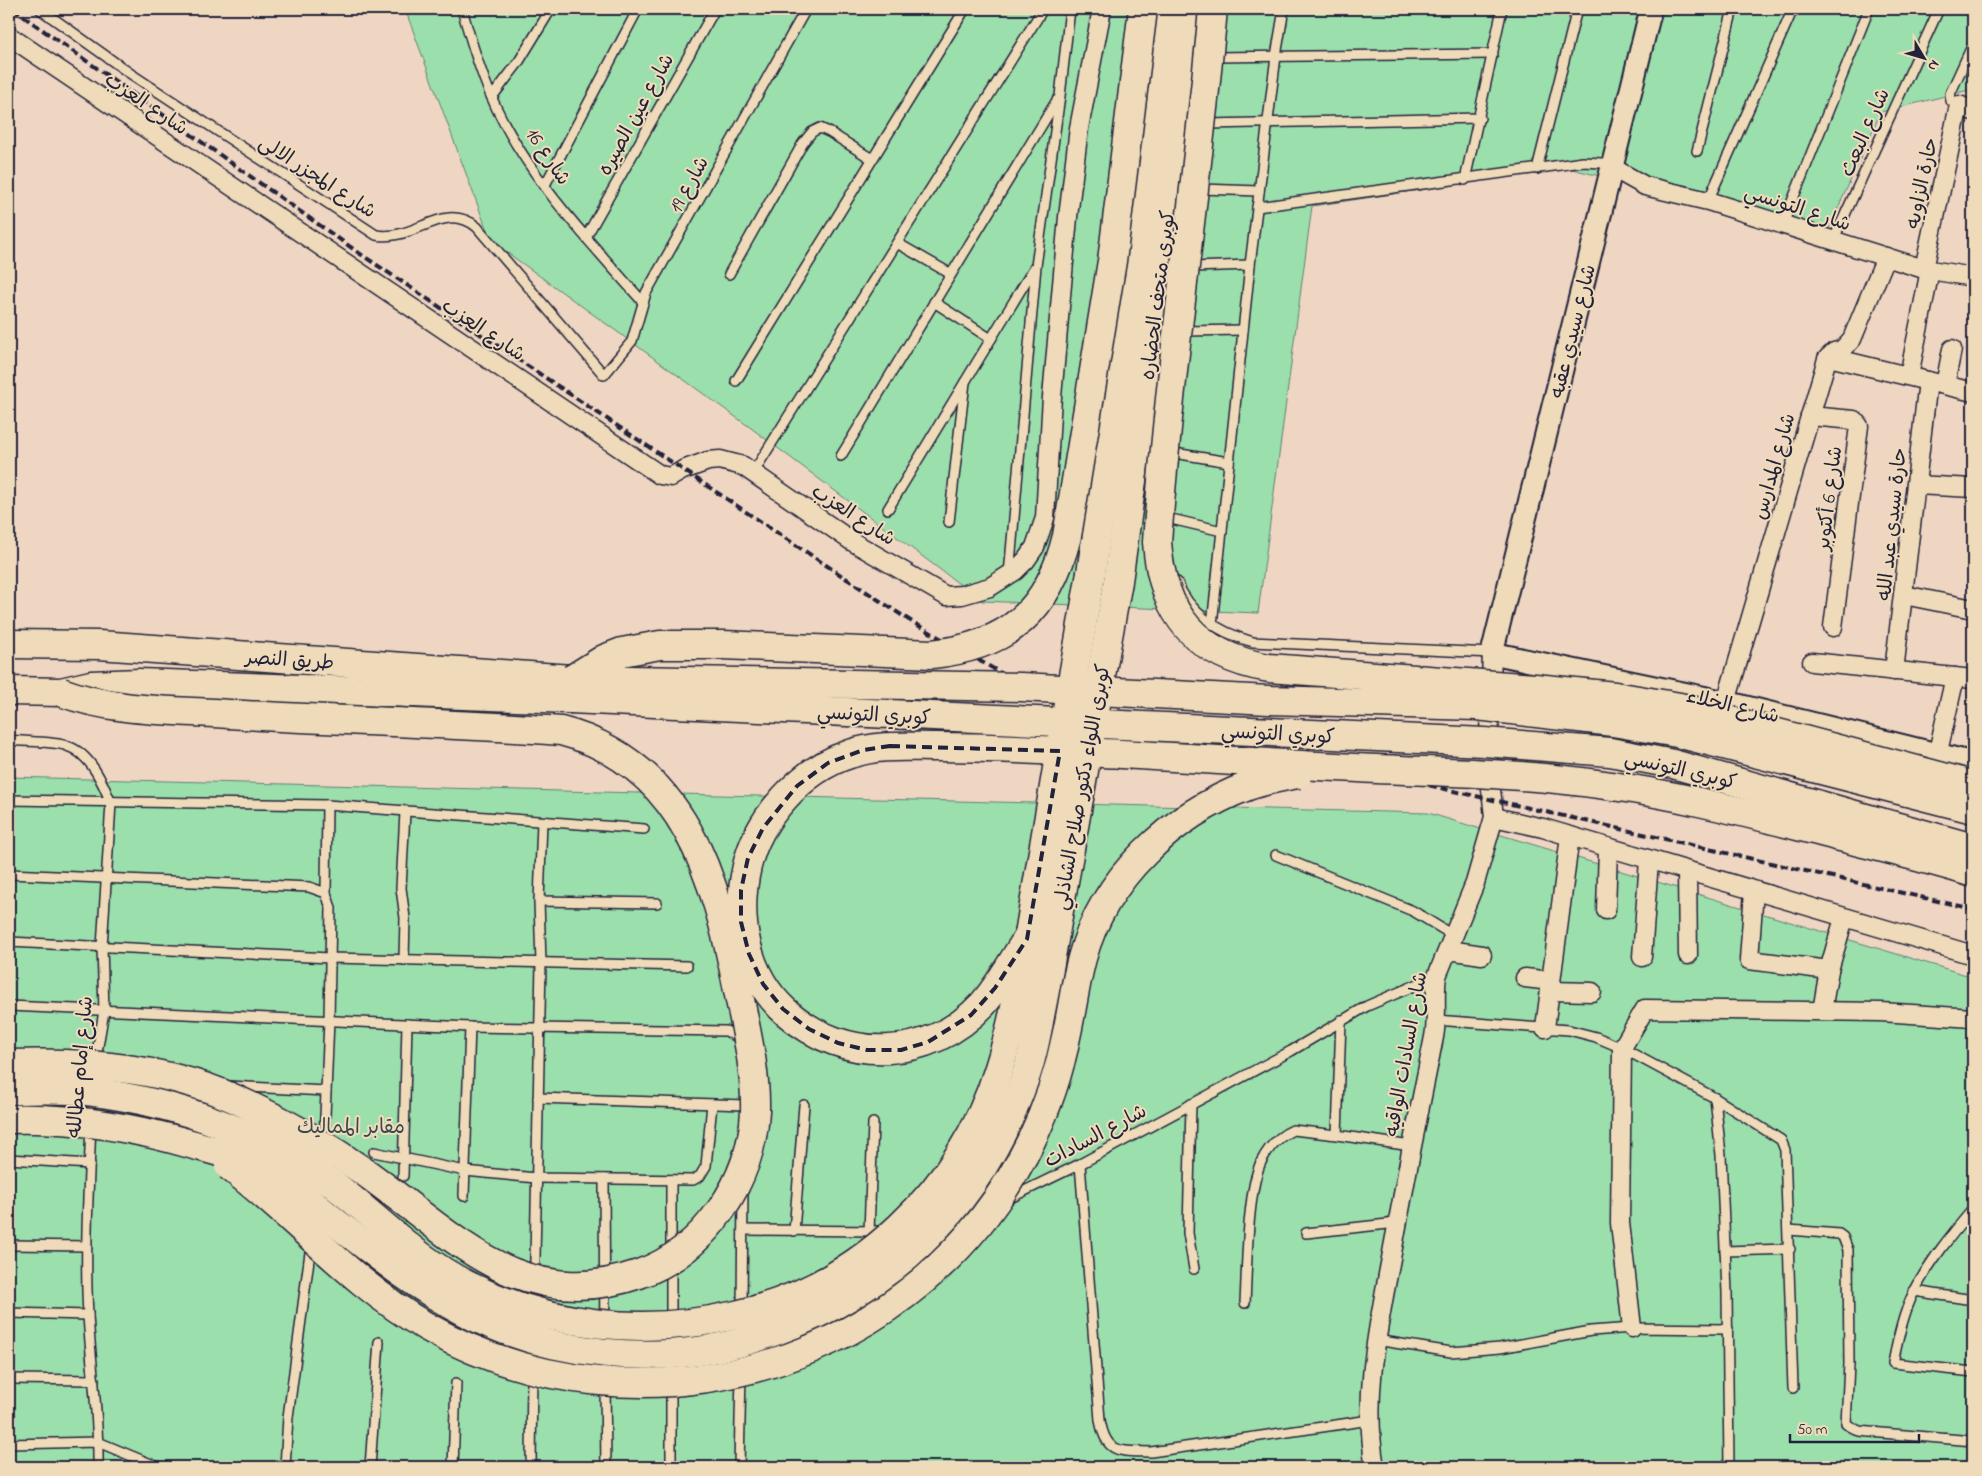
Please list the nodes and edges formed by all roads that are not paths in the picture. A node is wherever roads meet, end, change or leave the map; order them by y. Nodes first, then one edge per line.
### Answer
1 (40, 9) edge
2 (462, 9) edge
3 (551, 9) edge
4 (638, 9) edge
5 (715, 9) edge
6 (806, 9) edge
7 (965, 9) edge
8 (1043, 9) edge
9 (1070, 9) edge
10 (1102, 9) edge
11 (1144, 9) edge
12 (1164, 9) edge
13 (1189, 9) edge
14 (1213, 9) edge
15 (1220, 9) edge
16 (1284, 9) edge
17 (1502, 9) edge
18 (1577, 9) edge
19 (1651, 9) edge
20 (1733, 9) edge
21 (1793, 9) edge
22 (1869, 9) edge
23 (1939, 9) edge
24 (9, 36) edge
25 (1973, 44) edge
26 (1493, 54) junction
27 (1276, 56) junction
28 (1215, 57) junction
29 (1060, 96) junction
30 (492, 97) junction
31 (1966, 108) edge
32 (1480, 118) junction
33 (1268, 121) junction
34 (1208, 124) junction
35 (1697, 151) dead end
36 (872, 159) junction
37 (1613, 168) junction
38 (1537, 169) junction
39 (1465, 180) junction
40 (545, 185) junction
41 (1201, 189) junction
42 (1260, 191) junction
43 (1708, 201) junction
44 (1258, 207) junction
45 (1783, 224) junction
46 (586, 237) junction
47 (1833, 242) junction
48 (897, 243) junction
49 (1886, 257) junction
50 (1250, 265) junction
51 (1036, 266) junction
52 (1192, 267) junction
53 (1927, 270) junction
54 (729, 274) dead end
55 (951, 274) junction
56 (1973, 277) edge
57 (643, 302) junction
58 (934, 302) junction
59 (1243, 330) junction
60 (1185, 331) junction
61 (991, 339) junction
62 (1952, 348) dead end
63 (1829, 357) junction
64 (604, 375) joint
65 (1909, 376) junction
66 (966, 379) junction
67 (736, 381) dead end
68 (1936, 383) junction
69 (1973, 392) edge
70 (1810, 416) junction
71 (1174, 453) junction
72 (841, 456) dead end
73 (1229, 462) junction
74 (753, 472) junction
75 (1916, 485) junction
76 (1973, 488) edge
77 (888, 509) dead end
78 (1167, 518) junction
79 (948, 522) dead end
80 (1222, 531) junction
81 (1170, 562) dead end
82 (1172, 571) dead end
83 (1091, 573) joint
84 (1008, 576) junction
85 (1118, 581) joint
86 (1904, 595) junction
87 (1973, 609) edge
88 (1212, 625) junction
89 (1833, 627) dead end
90 (9, 644) edge
91 (1492, 653) junction
92 (1812, 662) dead end
93 (1894, 671) junction
94 (1955, 677) junction
95 (1973, 679) edge
96 (571, 689) junction
97 (9, 691) edge
98 (61, 692) junction
99 (1726, 702) junction
100 (9, 740) edge
101 (1936, 756) junction
102 (1973, 763) edge
103 (1350, 767) junction
104 (1973, 784) edge
105 (9, 800) edge
106 (111, 803) junction
107 (327, 805) junction
108 (1973, 809) edge
109 (405, 812) junction
110 (1494, 817) junction
111 (542, 822) junction
112 (644, 829) dead end
113 (1570, 836) junction
114 (1608, 848) junction
115 (1973, 848) edge
116 (1276, 855) dead end
117 (1650, 860) junction
118 (1687, 871) junction
119 (1973, 872) edge
120 (9, 874) edge
121 (105, 877) junction
122 (1754, 891) junction
123 (326, 893) junction
124 (539, 901) junction
125 (657, 903) dead end
126 (1606, 910) dead end
127 (1844, 918) junction
128 (1027, 939) junction
129 (9, 942) edge
130 (1452, 943) junction
131 (102, 947) junction
132 (1482, 955) dead end
133 (1688, 955) dead end
134 (1973, 955) edge
135 (1642, 957) dead end
136 (330, 958) junction
137 (404, 960) junction
138 (541, 963) junction
139 (686, 966) dead end
140 (1829, 970) junction
141 (1437, 976) junction
142 (1525, 978) dead end
143 (1551, 986) junction
144 (1592, 992) dead end
145 (9, 1006) edge
146 (104, 1011) junction
147 (1822, 1011) junction
148 (1973, 1018) edge
149 (330, 1020) junction
150 (1341, 1020) junction
151 (1436, 1020) junction
152 (407, 1024) junction
153 (470, 1027) junction
154 (1546, 1028) junction
155 (539, 1029) junction
156 (1622, 1048) junction
157 (9, 1064) edge
158 (141, 1082) dead end
159 (9, 1090) edge
160 (326, 1091) junction
161 (745, 1095) junction
162 (538, 1098) junction
163 (1715, 1098) junction
164 (712, 1104) junction
165 (1191, 1104) junction
166 (804, 1105) dead end
167 (9, 1119) edge
168 (873, 1123) dead end
169 (1337, 1135) junction
170 (198, 1146) junction
171 (1411, 1146) junction
172 (374, 1152) dead end
173 (9, 1159) edge
174 (403, 1159) junction
175 (90, 1164) junction
176 (1080, 1164) junction
177 (465, 1170) junction
178 (403, 1176) dead end
179 (536, 1178) junction
180 (604, 1179) junction
181 (671, 1180) junction
182 (464, 1196) dead end
183 (1973, 1209) edge
184 (973, 1214) dead end
185 (956, 1219) dead end
186 (1397, 1223) junction
187 (918, 1227) dead end
188 (908, 1229) dead end
189 (743, 1230) junction
190 (1789, 1230) junction
191 (794, 1231) junction
192 (869, 1232) junction
193 (1306, 1233) dead end
194 (9, 1245) edge
195 (87, 1246) junction
196 (1790, 1249) junction
197 (1725, 1251) junction
198 (1194, 1268) dead end
199 (1914, 1291) junction
200 (1973, 1300) edge
201 (1245, 1303) dead end
202 (9, 1313) edge
203 (88, 1315) junction
204 (533, 1318) dead end
205 (533, 1327) dead end
206 (1632, 1328) junction
207 (1728, 1329) junction
208 (1376, 1340) junction
209 (379, 1342) dead end
210 (533, 1347) dead end
211 (741, 1348) dead end
212 (533, 1357) dead end
213 (605, 1358) dead end
214 (741, 1358) dead end
215 (605, 1368) dead end
216 (1973, 1372) edge
217 (9, 1379) edge
218 (94, 1380) junction
219 (456, 1383) dead end
220 (1793, 1388) dead end
221 (1370, 1420) junction
222 (1973, 1441) edge
223 (98, 1442) junction
224 (9, 1444) edge
225 (98, 1467) edge
226 (158, 1467) edge
227 (285, 1467) edge
228 (370, 1467) edge
229 (453, 1467) edge
230 (530, 1467) edge
231 (606, 1467) edge
232 (670, 1467) edge
233 (739, 1467) edge
234 (1375, 1467) edge
235 (1723, 1467) edge
236 (1729, 1467) edge

1 - 64 lane, شارع المجزر الالى
2 - 30 lane, شارع 16
3 - 30 lane
4 - 40 lane
5 - 46 lane, شارع عين الصيره
6 - 57 lane, شارع 19
7 - 36 lane
8 - 48 lane
9 - 29 lane
10 - 84 street
11 - 96 highway, bridge
12 - 83 highway, كوبرى متحف الحضاره
13 - 85 highway, كوبرى متحف الحضاره
14 - 104 highway, bridge
15 - 28 lane
16 - 27 lane
17 - 26 lane
18 - 38 lane
19 - 37 street, شارع سيدي عقبه
20 - 35 lane
21 - 43 lane
22 - 45 lane
23 - 47 lane, شارع البعث
24 - 74 street, شارع العزب
25 - 31 lane
26 - 27 lane
26 - 32 lane
27 - 28 lane
27 - 33 lane
28 - 34 lane
29 - 51 lane
29 - 55 lane
30 - 40 lane, شارع 16
31 - 53 street, حارة الزاويه
32 - 33 lane
32 - 39 lane
33 - 34 lane
33 - 42 lane
34 - 41 lane
36 - 54 lane
36 - 67 lane
37 - 38 lane
37 - 43 street, شارع التونسي
37 - 91 street, شارع سيدي عقبه
38 - 39 lane
39 - 44 lane
40 - 46 lane, شارع 16
41 - 42 lane
41 - 52 lane
42 - 44 lane
43 - 45 street, شارع التونسي
44 - 50 lane
45 - 47 street, شارع التونسي
46 - 57 lane, شارع 16
47 - 49 street, شارع التونسي
48 - 55 lane
48 - 74 lane
49 - 53 street, شارع التونسي
49 - 63 street
50 - 52 lane
50 - 59 lane
51 - 61 lane
51 - 84 lane
52 - 60 lane
53 - 56 street, شارع التونسي
53 - 65 street, حارة الزاويه
55 - 58 lane
57 - 64 lane, شارع 19
58 - 61 lane
58 - 72 lane
59 - 60 lane
59 - 73 lane
60 - 71 lane
61 - 66 lane
62 - 68 street, حارة سيدي عبد الله
63 - 65 street
63 - 70 street, شارع المدارس
65 - 68 street
66 - 77 lane
66 - 79 lane
68 - 69 street
68 - 75 street, حارة سيدي عبد الله
70 - 89 street, شارع 6 أكتوبر
70 - 99 street, شارع المدارس
71 - 73 lane
71 - 78 lane
73 - 80 lane
74 - 84 street, شارع العزب
75 - 76 street
75 - 86 street, حارة سيدي عبد الله
78 - 80 lane
78 - 81 lane
80 - 88 lane
82 - 88 lane
83 - 128 highway, كوبرى اللواء دكتور صلاح الشاذلي, bridge
85 - 170 highway, كوبرى اللواء دكتور صلاح الشاذلي, bridge
86 - 87 street
86 - 93 street, حارة سيدي عبد الله
88 - 91 lane
90 - 96 highway, طريق النصر
91 - 99 street, شارع الخلاء
91 - 110 street, شارع السادات الواقيه
92 - 93 street
93 - 94 street
94 - 95 street
94 - 101 street
96 - 98 highway, طريق النصر
96 - 108 highway, كوبري التونسي, bridge
96 - 115 highway, كوبري التونسي, bridge
97 - 98 highway, طريق النصر
98 - 157 highway, bridge
99 - 101 street, شارع الخلاء
100 - 106 lane, شارع إمام عطالله
101 - 102 street, شارع الخلاء
103 - 119 highway, bridge
103 - 128 highway, bridge
103 - 170 highway, bridge
105 - 106 lane
106 - 107 lane
106 - 121 lane, شارع إمام عطالله
107 - 109 lane
107 - 123 lane
109 - 111 lane
109 - 137 lane
110 - 113 street
110 - 130 street, شارع السادات الواقيه
111 - 112 lane
111 - 124 lane
113 - 114 street
113 - 143 street
114 - 117 street
114 - 126 street
116 - 130 lane
117 - 118 street
117 - 135 street
118 - 122 street
118 - 133 street
120 - 121 lane
121 - 123 lane
121 - 131 lane, شارع إمام عطالله
122 - 127 street
122 - 140 street
123 - 136 lane
124 - 125 lane
124 - 138 lane
127 - 134 street
127 - 140 street
128 - 159 highway, كوبرى اللواء دكتور صلاح الشاذلي, bridge
129 - 131 lane
130 - 132 street
130 - 141 street, شارع السادات الواقيه
131 - 136 lane
131 - 146 lane, شارع إمام عطالله
136 - 137 lane
136 - 149 lane
137 - 138 lane
138 - 139 lane
138 - 155 lane
140 - 147 street
141 - 150 lane, شارع السادات
141 - 151 street, شارع السادات الواقيه
142 - 143 street
143 - 144 street
143 - 154 street
145 - 146 lane
146 - 149 lane
146 - 175 lane, شارع إمام عطالله
147 - 148 street
147 - 156 street
149 - 152 lane
149 - 160 lane
150 - 165 lane, شارع السادات
150 - 169 lane
151 - 154 lane
151 - 171 street, شارع السادات الواقيه
152 - 153 lane
152 - 174 lane
153 - 155 lane
153 - 177 lane
154 - 156 lane
155 - 161 lane
155 - 162 lane
156 - 163 lane
156 - 206 street
158 - 160 lane
160 - 227 lane
161 - 164 lane
161 - 189 lane
162 - 164 lane
162 - 179 lane
163 - 190 lane
163 - 197 lane
164 - 181 lane
165 - 176 lane, شارع السادات
165 - 198 lane
166 - 191 lane
167 - 170 highway, bridge
168 - 192 lane
169 - 171 lane
169 - 201 lane
171 - 186 street, شارع السادات الواقيه
172 - 174 lane
173 - 175 lane
174 - 177 lane
174 - 178 lane
175 - 195 lane, شارع إمام عطالله
176 - 184 lane, شارع السادات
176 - 221 lane
177 - 179 lane
177 - 182 lane
179 - 180 lane
179 - 204 lane
180 - 181 lane
180 - 213 lane
181 - 232 lane
183 - 199 lane
185 - 187 lane
186 - 193 lane
186 - 208 street, شارع السادات الواقيه
188 - 192 lane
189 - 191 lane
189 - 211 lane
190 - 196 lane
190 - 222 lane
191 - 192 lane
194 - 195 lane
195 - 203 lane, شارع إمام عطالله
196 - 197 lane
196 - 220 lane
197 - 207 lane
199 - 200 lane
199 - 216 lane
202 - 203 lane
203 - 218 lane, شارع إمام عطالله
205 - 210 lane
206 - 207 lane
206 - 208 lane
207 - 236 lane
208 - 221 street, شارع السادات الواقيه
209 - 228 lane
212 - 230 lane
214 - 233 lane
215 - 231 lane
217 - 218 lane
218 - 223 lane, شارع إمام عطالله
219 - 229 lane
221 - 234 street, شارع السادات الواقيه
223 - 224 lane
223 - 225 lane, شارع إمام عطالله
223 - 226 lane
235 - 236 lane

